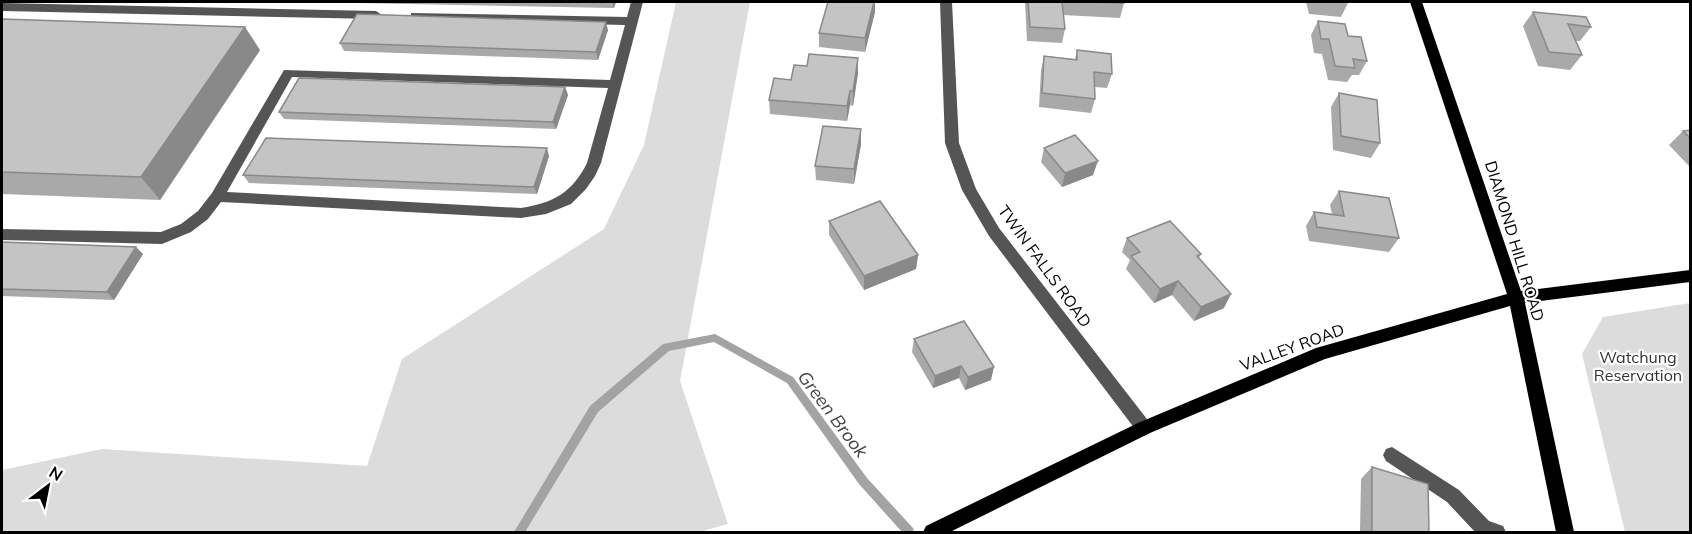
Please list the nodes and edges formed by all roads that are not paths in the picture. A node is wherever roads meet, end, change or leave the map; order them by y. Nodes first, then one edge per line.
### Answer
1 (637, 2) edge
2 (946, 2) edge
3 (1416, 2) edge
4 (2, 7) edge
5 (632, 21) junction
6 (615, 84) junction
7 (217, 197) junction
8 (2, 235) edge
9 (1690, 276) edge
10 (1516, 298) junction
11 (1144, 428) junction
12 (1392, 455) dead end
13 (932, 532) edge
14 (1497, 532) edge
15 (1565, 532) edge

1 - 5 street
2 - 11 street, TWIN FALLS ROAD
3 - 10 main road, DIAMOND HILL ROAD
4 - 5 street
5 - 6 street
6 - 7 street
6 - 7 street
7 - 8 street
9 - 10 main road, VALLEY ROAD
10 - 11 main road, VALLEY ROAD
10 - 15 main road, DIAMOND HILL ROAD
11 - 13 main road, VALLEY ROAD
12 - 14 street

